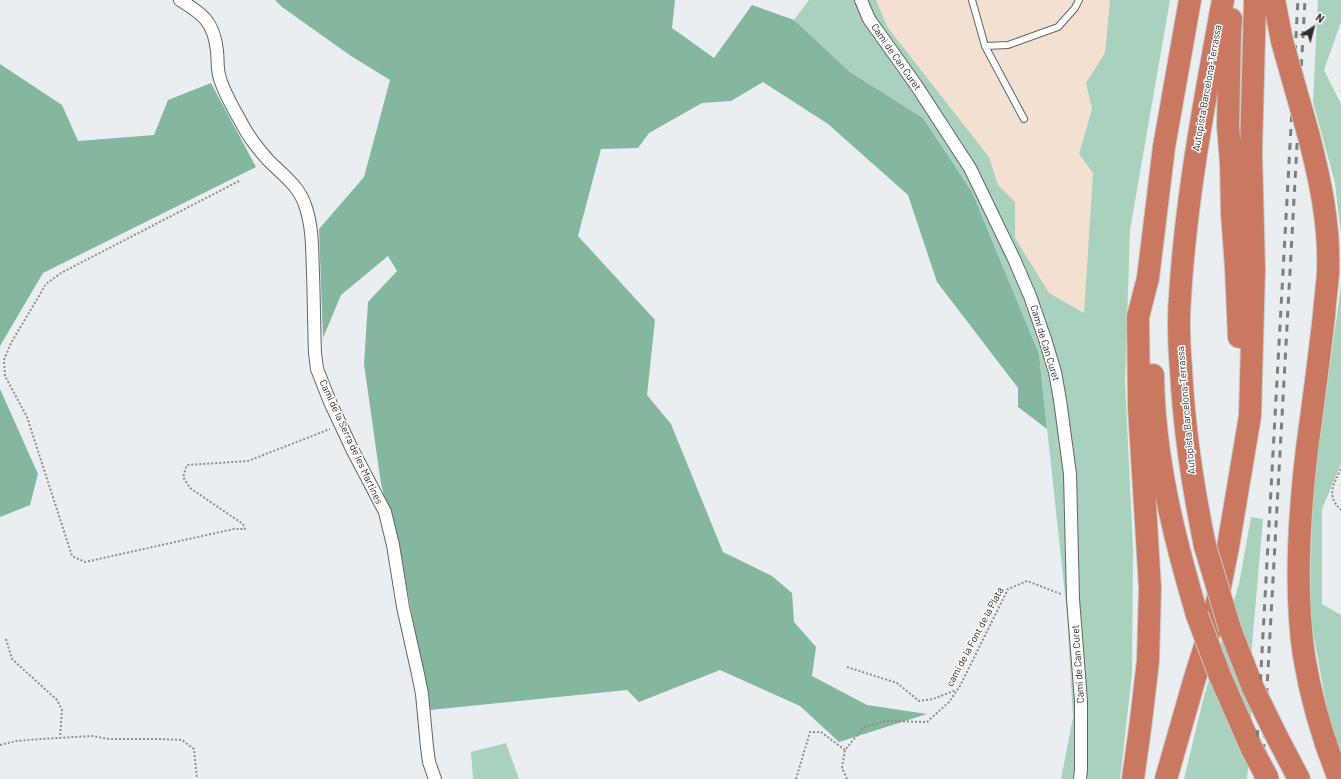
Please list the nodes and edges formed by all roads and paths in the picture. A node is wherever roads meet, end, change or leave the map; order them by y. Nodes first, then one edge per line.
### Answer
1 (180, 0) edge
2 (861, 0) edge
3 (972, 0) edge
4 (1079, 0) edge
5 (1190, 0) edge
6 (1223, 0) edge
7 (1234, 0) edge
8 (1255, 0) edge
9 (1274, 0) edge
10 (985, 46) junction
11 (1024, 119) dead end
12 (239, 181) dead end
13 (1148, 278) junction
14 (341, 424) junction
15 (1341, 469) edge
16 (1238, 484) junction
17 (1341, 510) edge
18 (1073, 599) junction
19 (6, 639) dead end
20 (847, 667) dead end
21 (958, 689) junction
22 (60, 738) junction
23 (0, 745) edge
24 (845, 750) junction
25 (197, 779) edge
26 (435, 779) edge
27 (796, 779) edge
28 (847, 779) edge
29 (1080, 779) edge
30 (1133, 779) edge
31 (1166, 779) edge
32 (1268, 779) edge
33 (1299, 779) edge
34 (1339, 779) edge

1 - 14 street, Camí de la Serra de les Martines
2 - 18 street, Camí de Can Curet
3 - 10 lane
4 - 10 lane
5 - 13 highway
6 - 33 highway, Autopista Barcelona-Terrassa, bridge
7 - 16 highway
8 - 16 highway
9 - 34 highway, bridge
10 - 11 lane
12 - 14 path
13 - 30 highway
13 - 32 highway, bridge
14 - 26 street, Camí de la Serra de les Martines
15 - 17 path
16 - 31 highway
18 - 21 path, camí de la Font de la Plata
18 - 29 street, Camí de Can Curet
19 - 22 path
20 - 21 path
21 - 24 path, camí de la Font de la Plata
22 - 23 path
22 - 25 path
24 - 27 path
24 - 28 path

